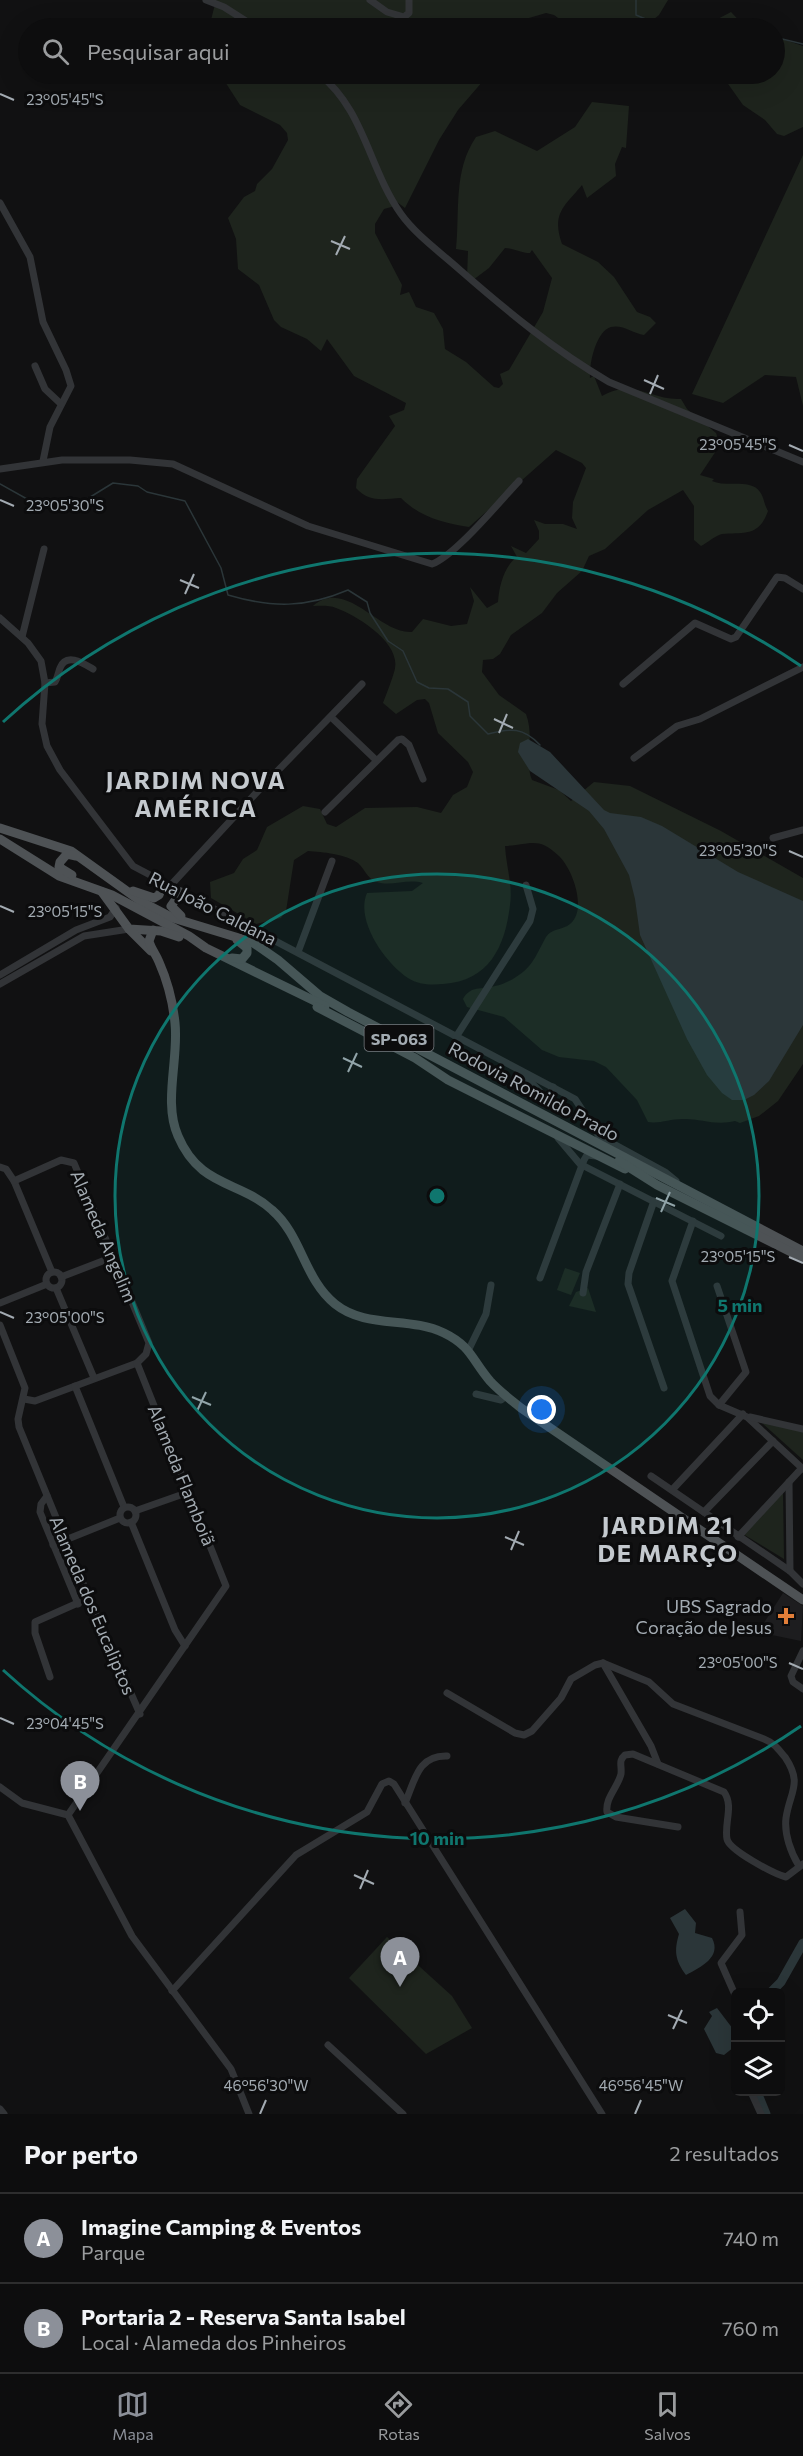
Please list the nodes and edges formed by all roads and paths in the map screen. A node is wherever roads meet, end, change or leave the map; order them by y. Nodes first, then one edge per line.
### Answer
1 (206, 0) edge
2 (370, 0) edge
3 (410, 0) edge
4 (241, 18) edge
5 (329, 84) edge
6 (0, 203) edge
7 (35, 366) dead end
8 (61, 404) junction
9 (44, 461) junction
10 (803, 462) edge
11 (0, 469) edge
12 (519, 481) dead end
13 (44, 549) dead end
14 (803, 589) edge
15 (0, 618) edge
16 (22, 637) junction
17 (803, 667) edge
18 (93, 669) dead end
19 (45, 684) junction
20 (362, 684) dead end
21 (623, 684) dead end
22 (331, 717) junction
23 (634, 758) dead end
24 (376, 760) junction
25 (423, 778) dead end
26 (325, 812) dead end
27 (0, 828) edge
28 (803, 830) edge
29 (773, 838) dead end
30 (0, 839) edge
31 (332, 861) dead end
32 (92, 864) junction
33 (167, 885) junction
34 (526, 885) dead end
35 (181, 892) junction
36 (103, 893) junction
37 (116, 908) junction
38 (194, 925) junction
39 (129, 929) junction
40 (153, 930) junction
41 (203, 948) junction
42 (298, 952) junction
43 (155, 954) junction
44 (0, 975) edge
45 (0, 984) edge
46 (456, 1037) junction
47 (515, 1067) junction
48 (553, 1087) junction
49 (556, 1136) junction
50 (596, 1156) junction
51 (582, 1165) junction
52 (0, 1167) edge
53 (14, 1181) junction
54 (620, 1184) junction
55 (657, 1185) junction
56 (688, 1191) junction
57 (654, 1201) junction
58 (693, 1221) junction
59 (721, 1236) dead end
60 (803, 1251) edge
61 (112, 1257) junction
62 (803, 1258) edge
63 (52, 1272) junction
64 (62, 1277) junction
65 (540, 1278) dead end
66 (47, 1284) junction
67 (491, 1285) dead end
68 (717, 1286) dead end
69 (56, 1288) junction
70 (583, 1293) dead end
71 (0, 1303) edge
72 (0, 1325) edge
73 (469, 1349) junction
74 (137, 1363) junction
75 (94, 1378) junction
76 (75, 1386) junction
77 (664, 1388) dead end
78 (476, 1394) dead end
79 (506, 1396) junction
80 (24, 1399) junction
81 (719, 1405) junction
82 (745, 1416) junction
83 (803, 1429) edge
84 (773, 1441) junction
85 (803, 1468) edge
86 (651, 1476) dead end
87 (789, 1482) junction
88 (672, 1490) junction
89 (189, 1492) junction
90 (47, 1496) junction
91 (124, 1507) junction
92 (135, 1511) junction
93 (704, 1512) junction
94 (120, 1518) junction
95 (131, 1522) junction
96 (738, 1537) junction
97 (67, 1540) junction
98 (53, 1545) junction
99 (790, 1571) junction
100 (802, 1583) edge
101 (793, 1593) junction
102 (89, 1599) junction
103 (803, 1600) edge
104 (78, 1604) junction
105 (185, 1646) junction
106 (803, 1651) edge
107 (603, 1664) junction
108 (50, 1677) dead end
109 (803, 1689) edge
110 (447, 1693) dead end
111 (140, 1714) junction
112 (447, 1756) dead end
113 (658, 1764) junction
114 (0, 1787) edge
115 (405, 1803) junction
116 (68, 1815) junction
117 (678, 1827) dead end
118 (801, 1865) edge
119 (740, 1912) dead end
120 (732, 1988) edge
121 (172, 1990) junction
122 (328, 2045) dead end
123 (753, 2096) edge
124 (0, 2109) edge
125 (4, 2114) edge
126 (249, 2114) edge
127 (403, 2114) edge
128 (602, 2114) edge
129 (761, 2114) edge

1 - 4 street
2 - 3 street
5 - 10 street
6 - 8 street
7 - 8 street
8 - 9 street
9 - 11 street
9 - 12 street
13 - 16 street
14 - 21 street
15 - 16 street, Rua João Caldana
16 - 19 street, Rua João Caldana
17 - 23 street
18 - 19 street
19 - 33 street, Rua João Caldana
20 - 22 street
22 - 24 street
22 - 33 street
24 - 25 street
24 - 26 street
27 - 32 main road, Rodovia Romildo Prado / SP-063
28 - 29 street
30 - 36 main road, Rodovia Romildo Prado / SP-063
31 - 42 street
32 - 33 main road
32 - 36 main road
32 - 38 main road, Rodovia Romildo Prado / SP-063
33 - 35 street, Rua João Caldana
34 - 46 street
35 - 38 main road
35 - 42 street, Rua João Caldana
36 - 37 main road
36 - 41 main road, Rodovia Romildo Prado / SP-063
37 - 39 main road
37 - 44 street
38 - 41 main road
38 - 56 main road, Rodovia Romildo Prado / SP-063
39 - 40 main road
39 - 43 main road
39 - 45 street
40 - 41 main road
40 - 43 main road
41 - 49 main road
41 - 55 main road, Rodovia Romildo Prado / SP-063
42 - 46 street, Rua João Caldana
43 - 73 main road
46 - 47 street, Rua João Caldana
47 - 48 street, Rua João Caldana
47 - 48 street
48 - 56 street, Rua João Caldana
49 - 50 main road
49 - 51 street
50 - 51 street
50 - 55 main road
51 - 54 street
51 - 65 street
52 - 53 street
53 - 61 street, Alameda Angelim
53 - 63 street
54 - 57 street
54 - 70 street
55 - 62 main road, Rodovia Romildo Prado / SP-063
56 - 60 main road, Rodovia Romildo Prado / SP-063
57 - 58 street
57 - 77 street
58 - 59 street
58 - 81 street
61 - 64 street
61 - 74 street, Alameda Angelim
63 - 64 street
63 - 66 street
64 - 69 street
66 - 69 street
66 - 71 street
67 - 73 street
68 - 81 street
69 - 75 street
72 - 80 street
73 - 79 main road
74 - 75 street
74 - 89 street, Alameda Flamboiã
75 - 76 street
76 - 80 street
76 - 91 street
78 - 79 street
79 - 101 main road
80 - 90 street, Alameda dos Eucaliptos
81 - 82 street
82 - 83 street
82 - 84 street
82 - 88 street
84 - 85 street
84 - 93 street
85 - 87 street
86 - 88 street
87 - 96 street
87 - 99 street
88 - 93 street
89 - 92 street
89 - 105 street, Alameda Flamboiã
90 - 97 street, Alameda dos Eucaliptos
90 - 98 street, Alameda dos Eucaliptos
91 - 92 street
91 - 94 street
92 - 95 street
93 - 96 street
94 - 95 street
94 - 97 street
95 - 105 street
96 - 99 street
97 - 98 street
97 - 102 street, Alameda dos Eucaliptos
98 - 104 street, Alameda dos Eucaliptos
99 - 100 street
100 - 101 street
101 - 103 main road
102 - 104 street
102 - 111 street, Alameda dos Eucaliptos
104 - 108 street
105 - 111 street
106 - 109 street
107 - 110 street
107 - 113 street
107 - 118 street
111 - 116 street
112 - 115 street
113 - 117 street
113 - 118 street
114 - 116 street
115 - 121 street
115 - 128 street
116 - 121 street
119 - 120 street
121 - 126 street
122 - 127 street
123 - 129 street
124 - 125 street

